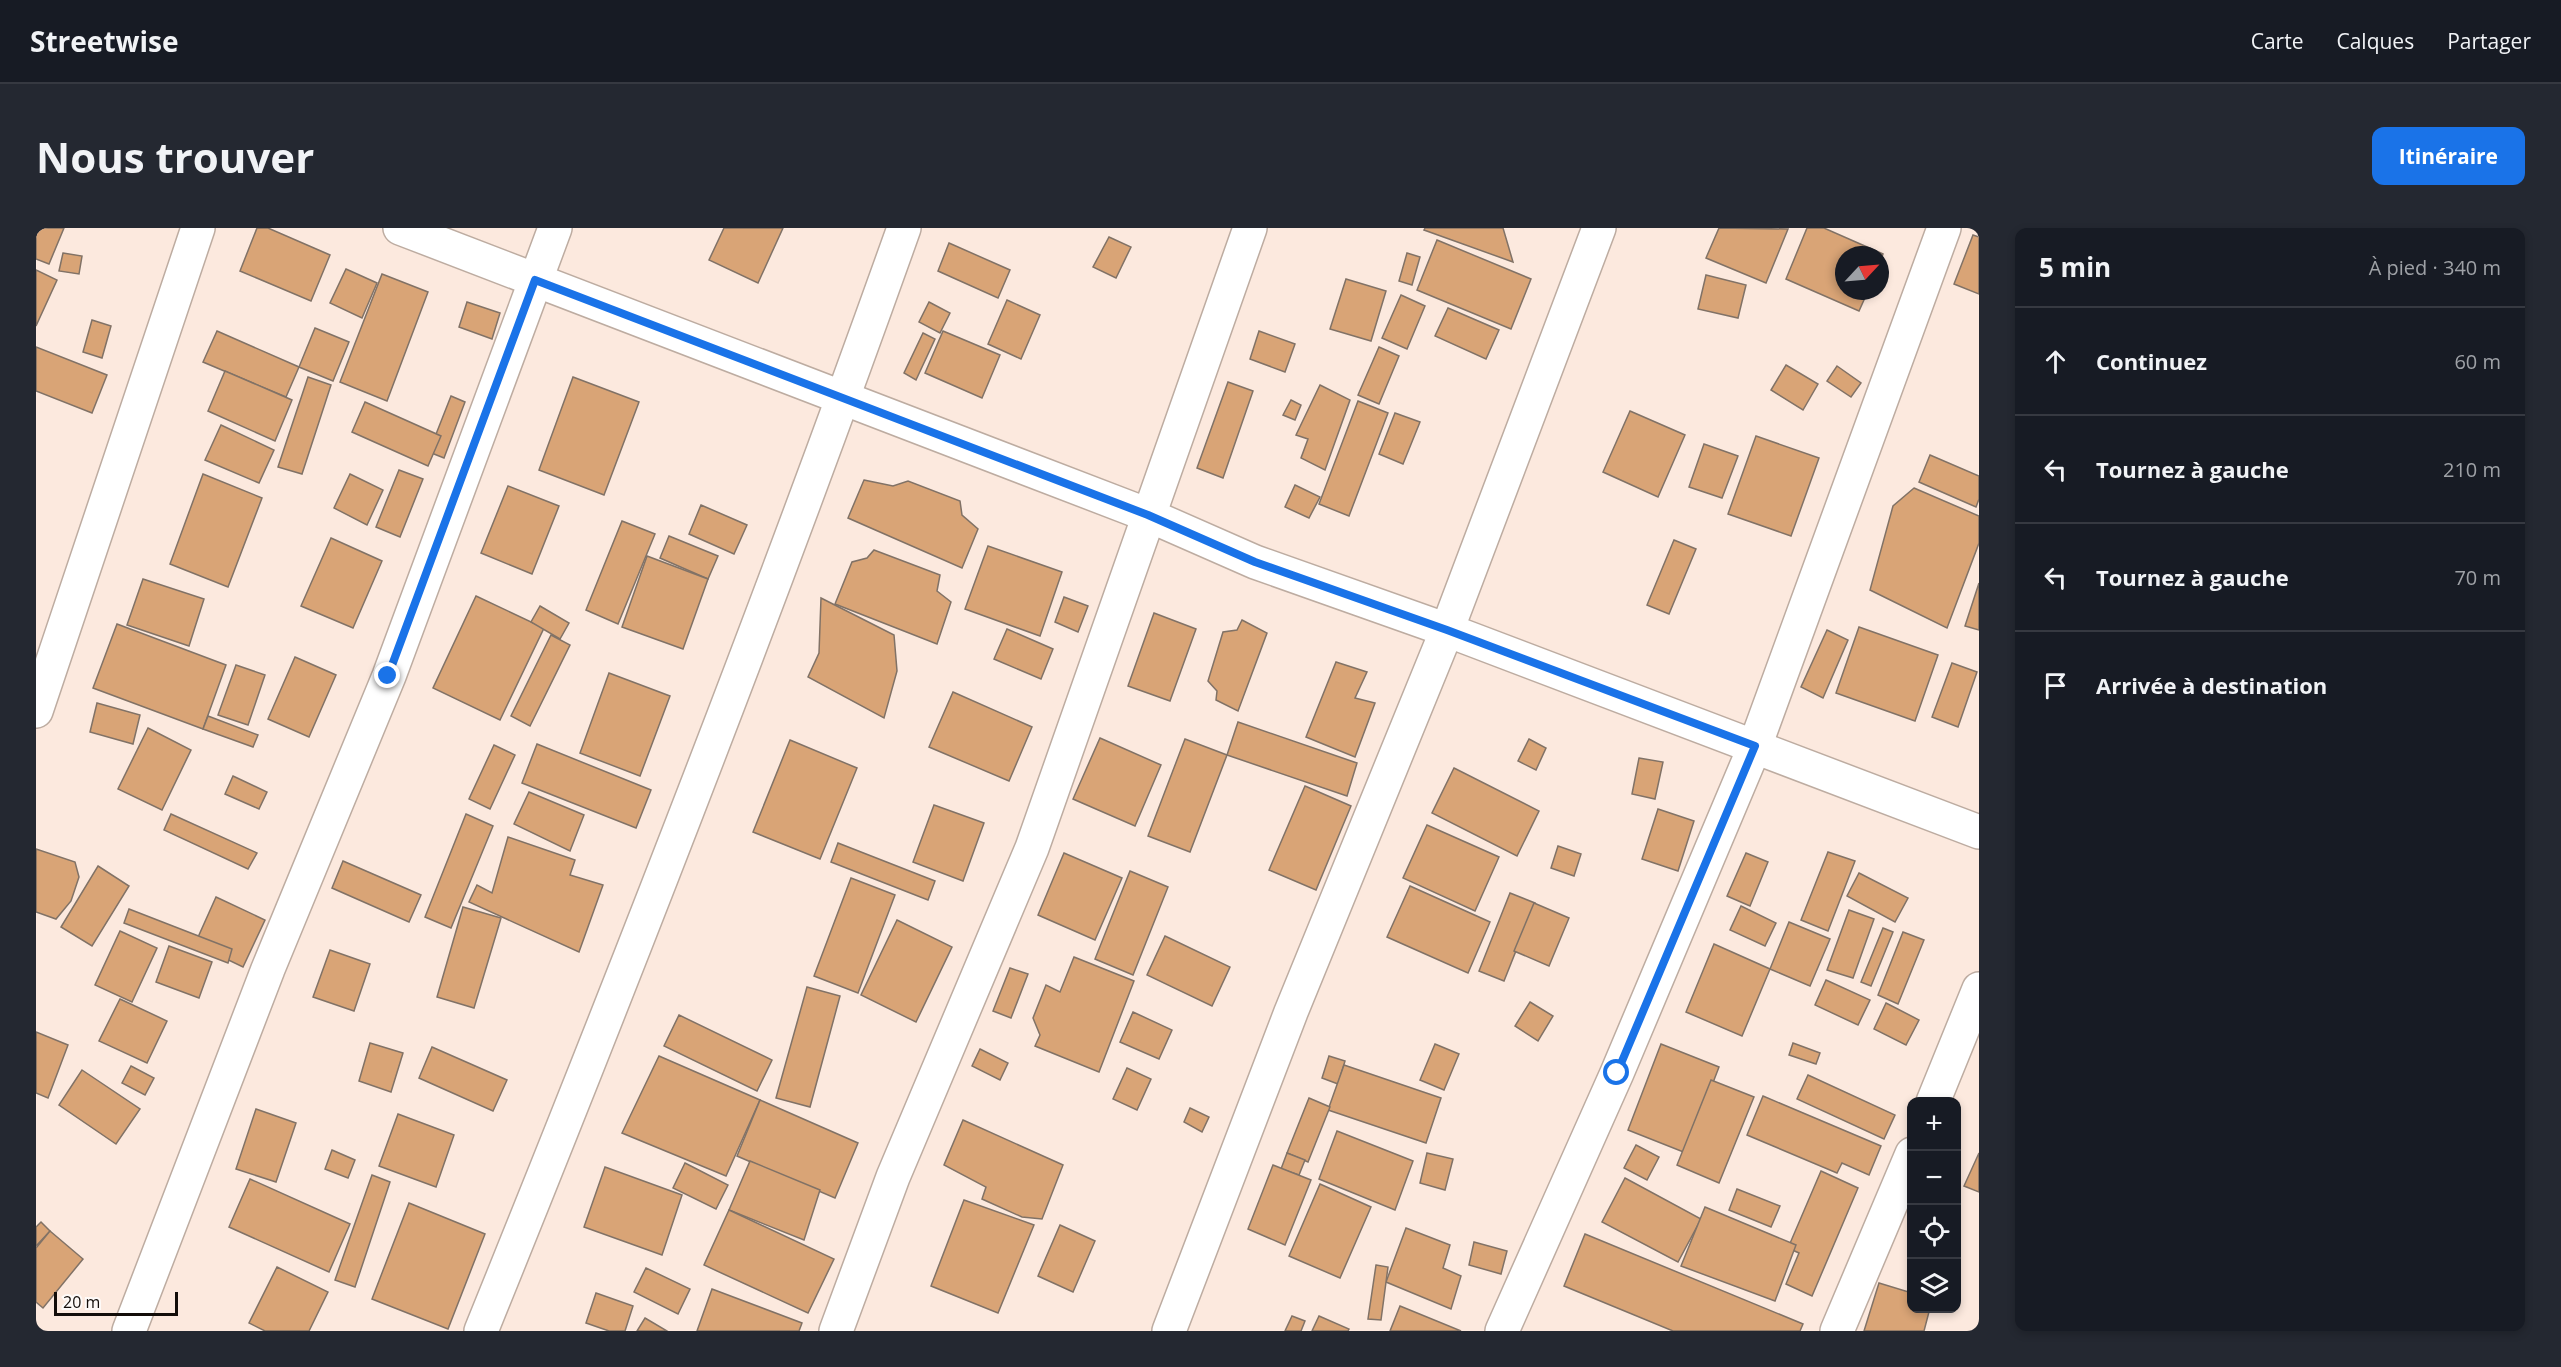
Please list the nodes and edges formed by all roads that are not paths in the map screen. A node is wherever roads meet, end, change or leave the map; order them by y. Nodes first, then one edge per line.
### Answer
1 (198, 228) edge
2 (400, 228) edge
3 (555, 228) edge
4 (904, 228) edge
5 (1250, 228) edge
6 (1599, 228) edge
7 (1944, 228) edge
8 (535, 280) junction
9 (844, 397) junction
10 (1148, 515) junction
11 (1447, 630) junction
12 (36, 711) edge
13 (1755, 746) junction
14 (1979, 832) edge
15 (1979, 989) edge
16 (1935, 1097) edge
17 (1907, 1164) edge
18 (129, 1331) edge
19 (481, 1331) edge
20 (836, 1331) edge
21 (1169, 1331) edge
22 (1502, 1331) edge
23 (1837, 1331) edge

1 - 12 street
2 - 8 street
3 - 8 street
4 - 9 street
5 - 10 street
6 - 11 street
7 - 13 street
8 - 9 street
8 - 18 street
9 - 10 street
9 - 19 street
10 - 11 street
10 - 20 street
11 - 13 street
11 - 21 street
13 - 14 street
13 - 22 street
15 - 16 street
17 - 23 street

